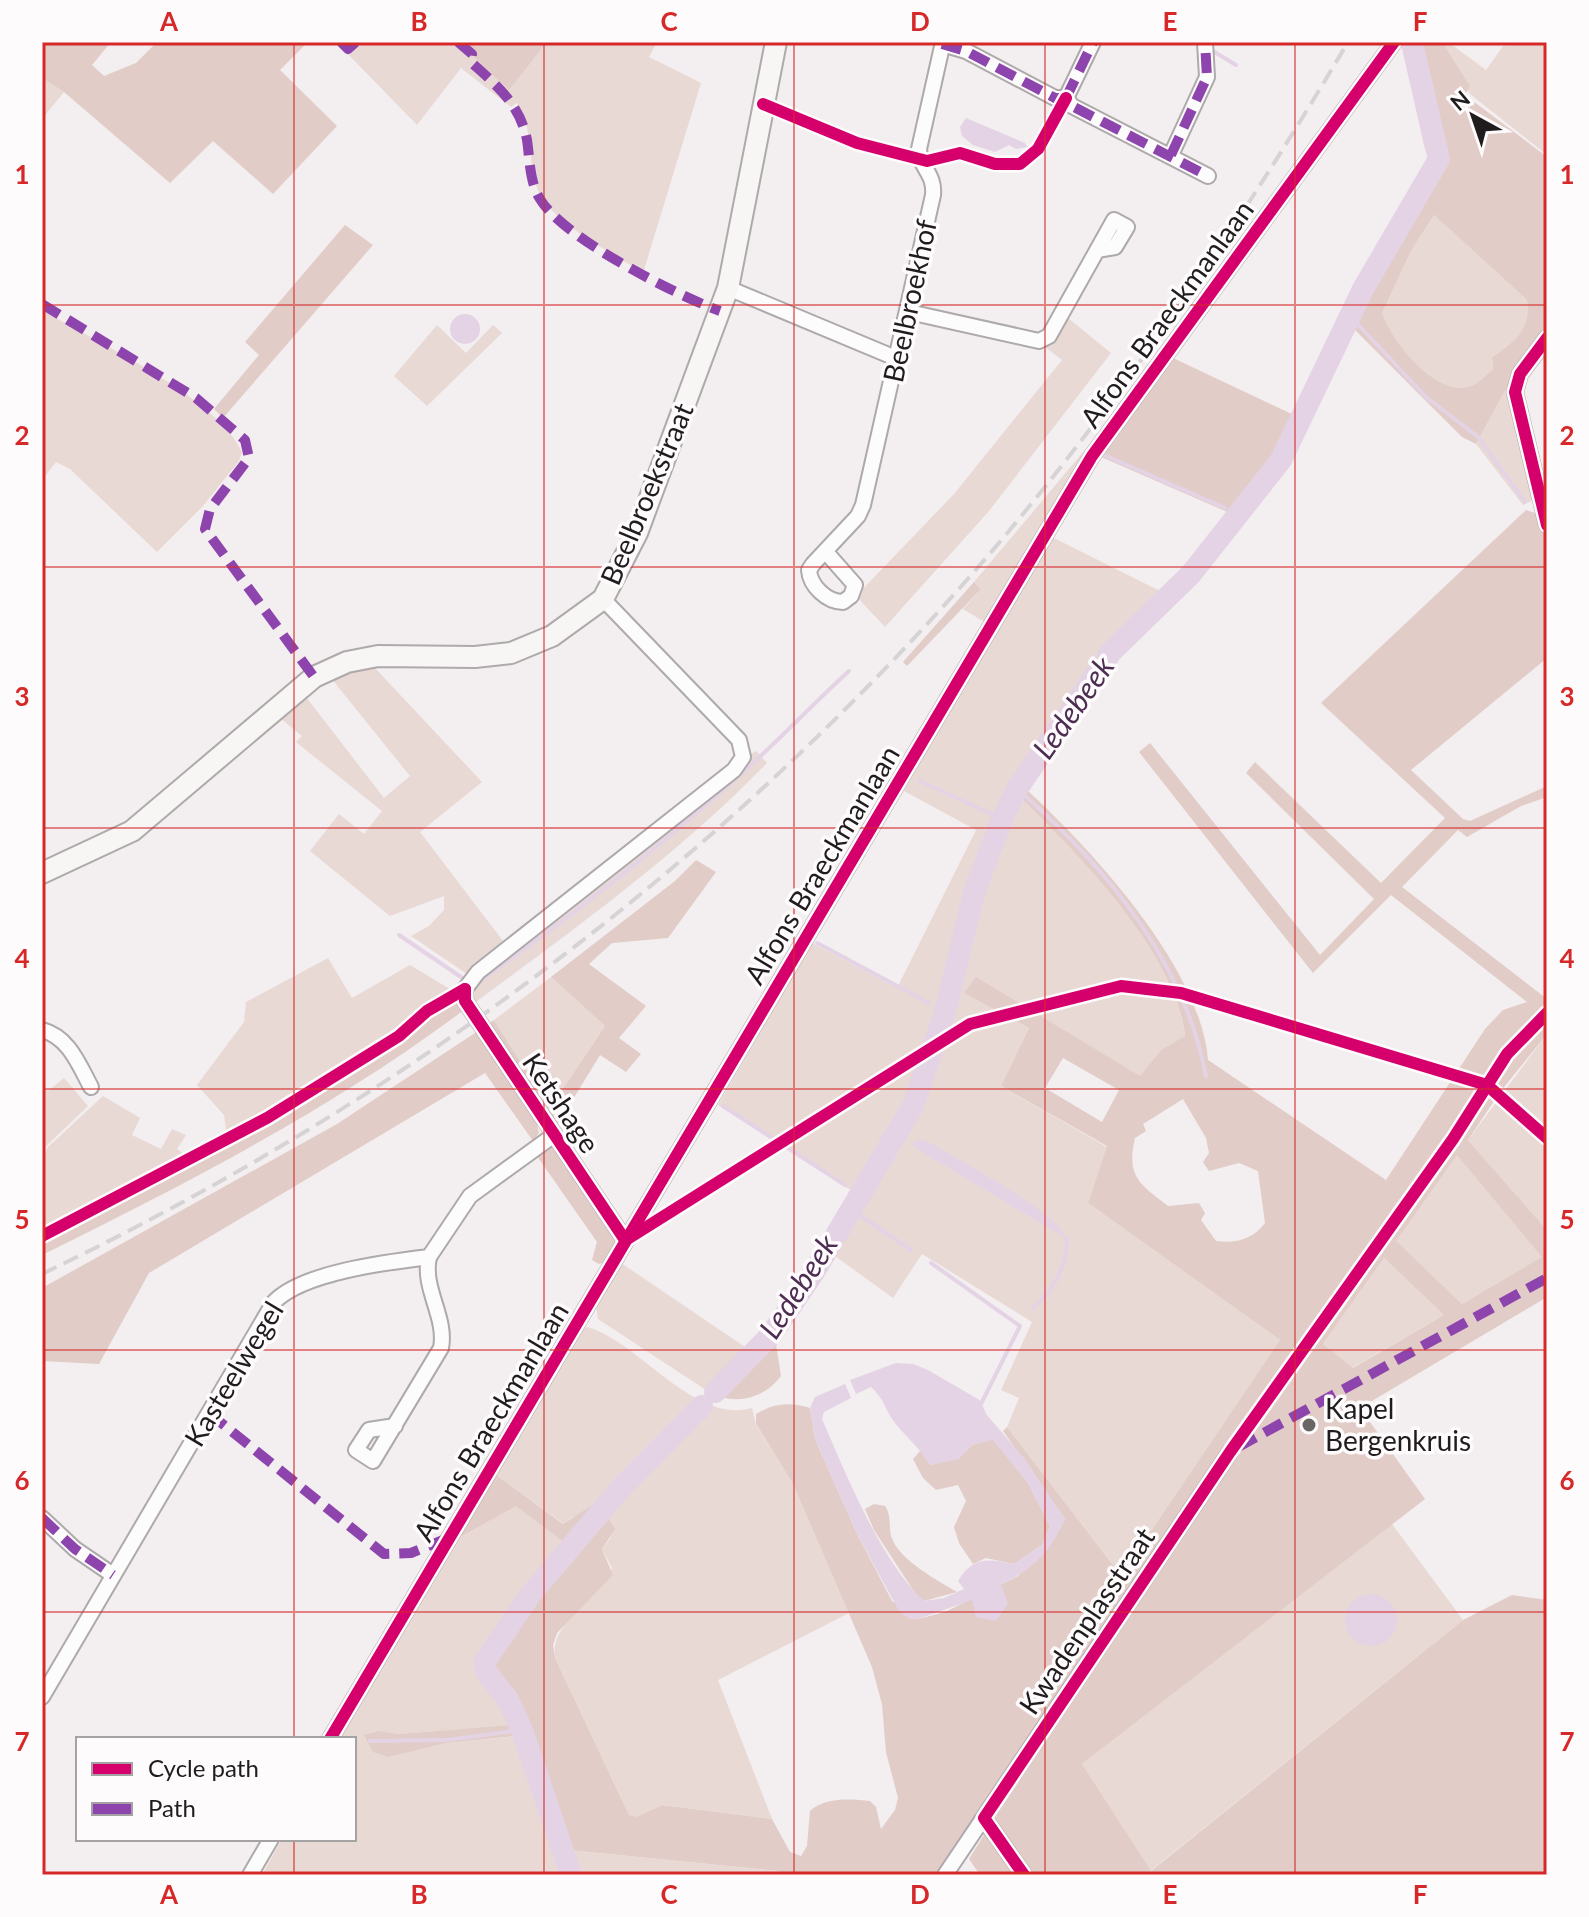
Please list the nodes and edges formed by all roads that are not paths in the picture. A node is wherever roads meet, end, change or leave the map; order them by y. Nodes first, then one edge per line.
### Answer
1 (776, 42) edge
2 (1093, 42) edge
3 (1394, 42) edge
4 (943, 43) edge
5 (1205, 46) edge
6 (1066, 98) junction
7 (1171, 155) junction
8 (1208, 176) dead end
9 (1097, 250) dead end
10 (728, 288) junction
11 (909, 312) junction
12 (1547, 338) edge
13 (898, 359) junction
14 (1547, 525) edge
15 (825, 551) dead end
16 (603, 599) junction
17 (42, 873) edge
18 (42, 1030) edge
19 (91, 1087) dead end
20 (554, 1135) junction
21 (625, 1240) junction
22 (429, 1257) junction
23 (395, 1426) dead end
24 (1230, 1452) dead end
25 (42, 1518) edge
26 (113, 1575) junction
27 (42, 1697) edge
28 (331, 1737) edge
29 (984, 1818) junction
30 (270, 1841) edge
31 (250, 1875) edge
32 (945, 1875) edge
33 (1024, 1875) edge

1 - 10 street, Beelbroekstraat
2 - 6 street
3 - 21 street, Alfons Braeckmanlaan
4 - 6 street
4 - 11 street, Beelbroekhof
5 - 7 street
6 - 7 street
7 - 8 street
9 - 11 street
10 - 13 street
10 - 16 street, Beelbroekstraat
11 - 13 street, Beelbroekhof
12 - 14 street
13 - 15 street, Beelbroekhof
16 - 17 street, Beelbroekstraat
16 - 20 street, Ketshage
18 - 19 street
20 - 21 street, Ketshage
20 - 22 street
21 - 28 street, Alfons Braeckmanlaan
22 - 23 street
22 - 26 street, Kasteelwegel
24 - 29 street, Kwadenplasstraat
25 - 26 street
26 - 27 street, Kasteelwegel
29 - 32 street, Kwadenplasstraat
29 - 33 street
30 - 31 street

